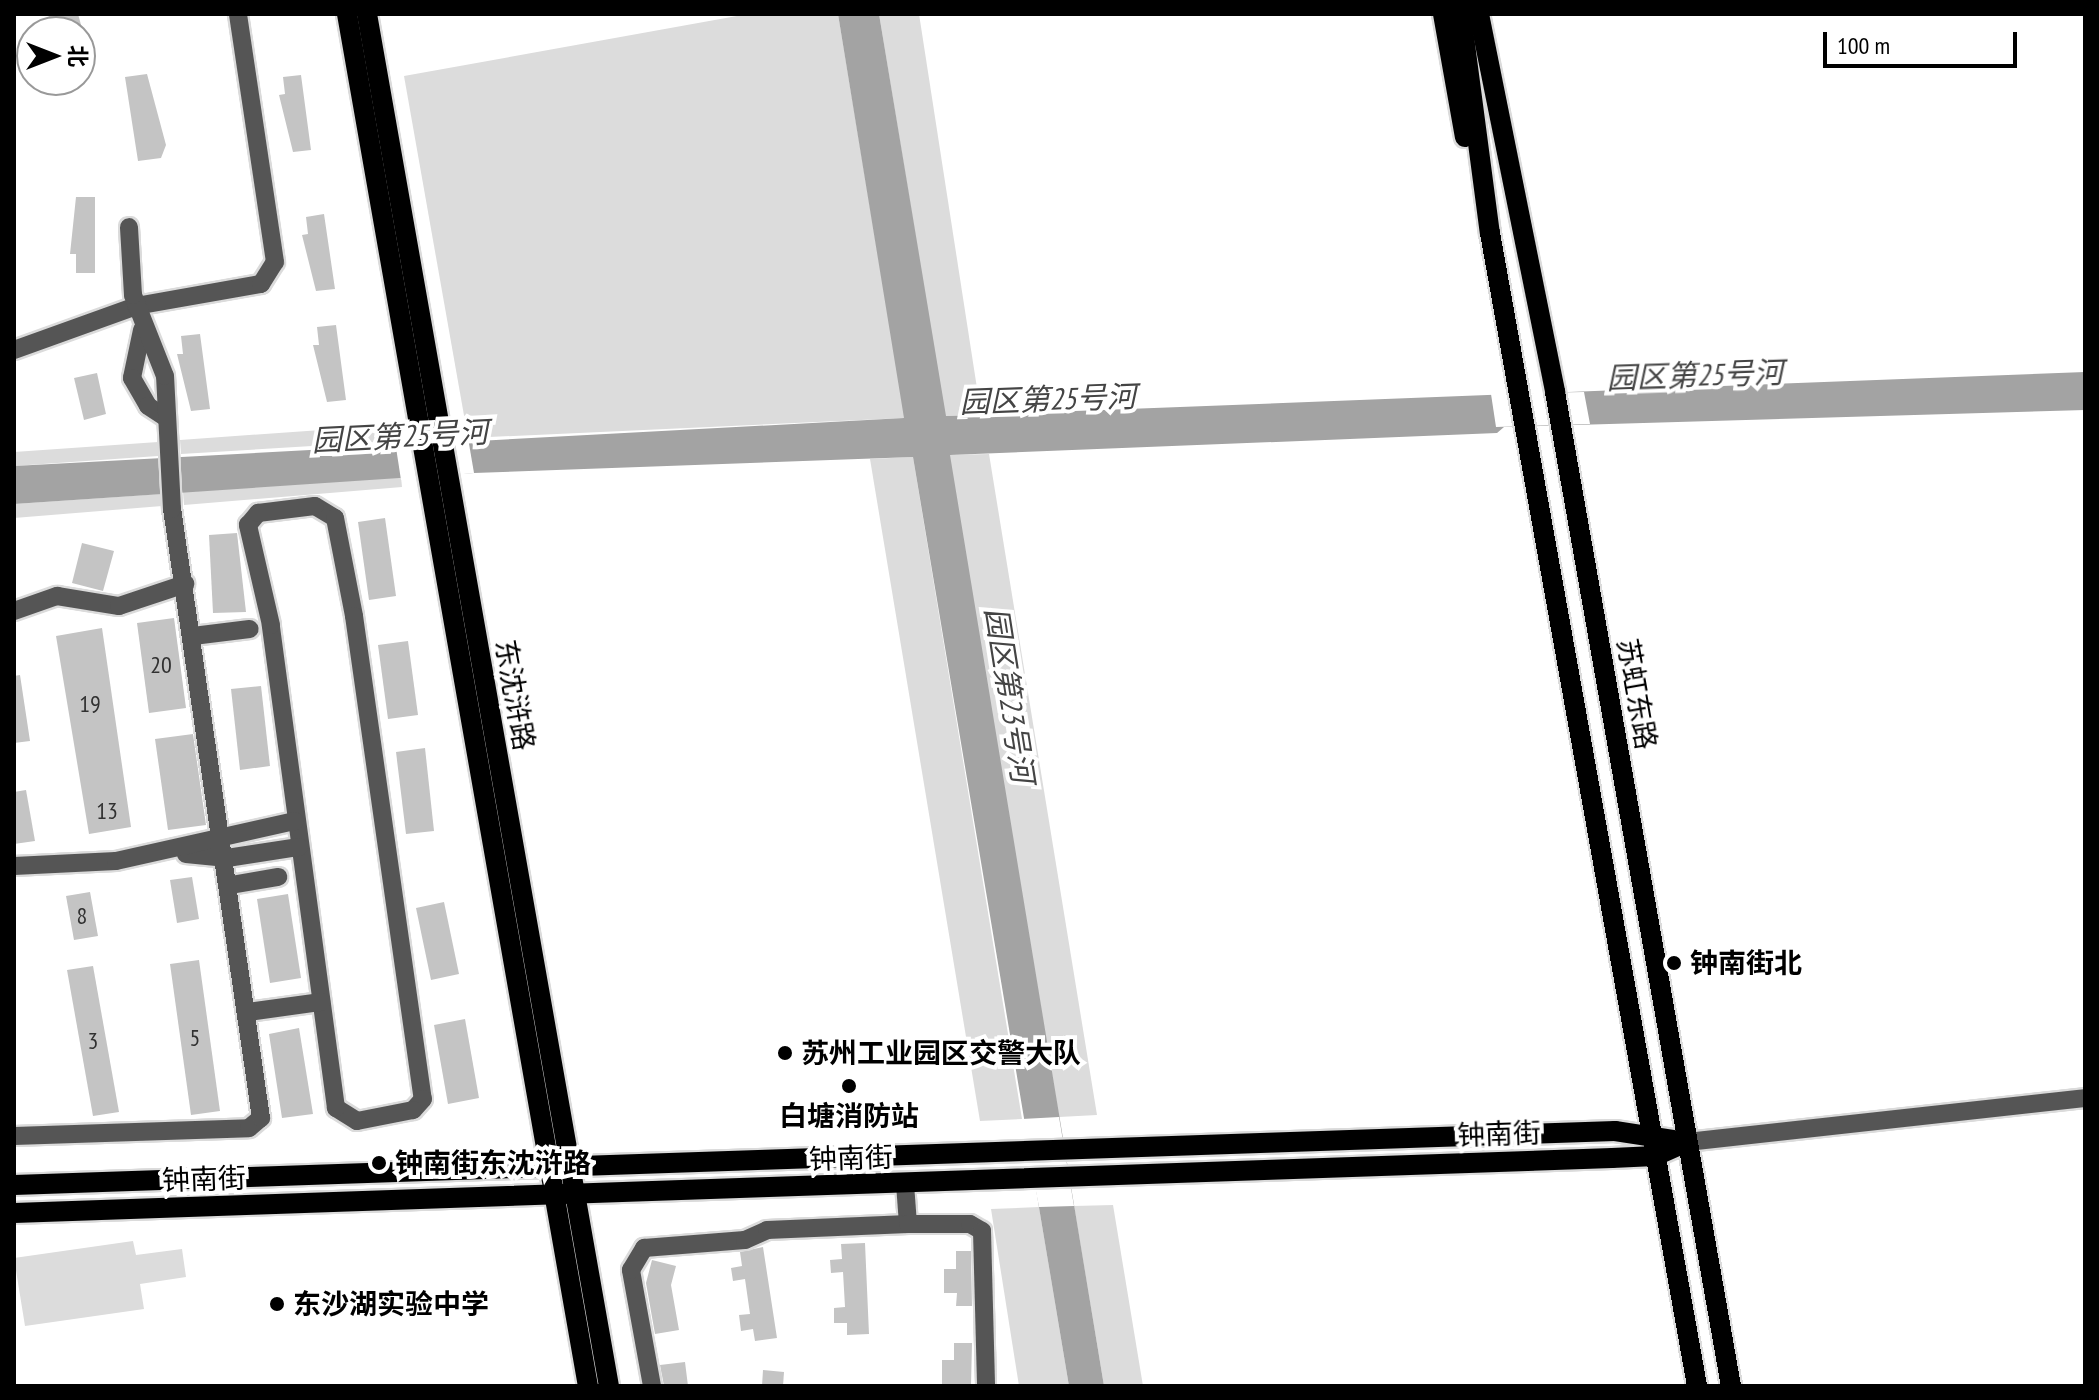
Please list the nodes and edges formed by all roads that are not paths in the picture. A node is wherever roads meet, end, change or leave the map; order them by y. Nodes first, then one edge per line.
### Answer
1 (238, 14) edge
2 (347, 14) edge
3 (367, 14) edge
4 (1443, 14) edge
5 (1461, 14) edge
6 (1479, 14) edge
7 (1492, 14) edge
8 (1491, 52) junction
9 (129, 227) dead end
10 (1490, 233) junction
11 (136, 306) junction
12 (142, 330) junction
13 (14, 350) edge
14 (165, 417) junction
15 (185, 584) junction
16 (14, 611) edge
17 (250, 629) dead end
18 (193, 636) junction
19 (295, 821) junction
20 (223, 832) junction
21 (299, 847) junction
22 (128, 858) junction
23 (227, 858) junction
24 (14, 866) edge
25 (278, 877) dead end
26 (231, 885) junction
27 (321, 1002) junction
28 (248, 1012) junction
29 (2085, 1098) edge
30 (1649, 1131) junction
31 (14, 1136) edge
32 (1687, 1142) junction
33 (1655, 1156) junction
34 (571, 1168) junction
35 (548, 1169) junction
36 (905, 1184) junction
37 (14, 1185) edge
38 (576, 1197) junction
39 (554, 1198) junction
40 (14, 1213) edge
41 (908, 1224) junction
42 (588, 1386) edge
43 (609, 1386) edge
44 (652, 1386) edge
45 (986, 1386) edge
46 (1697, 1386) edge
47 (1731, 1386) edge

1 - 11 street
2 - 35 main road, 东沈浒路
3 - 34 main road, 东沈浒路
4 - 10 main road
5 - 10 main road
6 - 8 main road, 苏虹东路
7 - 8 main road
8 - 32 main road, 苏虹东路
9 - 11 street
10 - 30 main road
11 - 12 street
11 - 13 street
12 - 14 street
12 - 14 street
14 - 15 street
15 - 16 street
15 - 18 street
17 - 18 street
18 - 20 street
19 - 20 street
19 - 21 street
19 - 27 street
20 - 22 street
20 - 23 street
21 - 23 street
21 - 27 street
22 - 23 street
22 - 24 street
23 - 26 street
25 - 26 street
26 - 28 street
27 - 28 street
28 - 31 street
29 - 32 street, 钟南街
30 - 32 main road, 钟南街
30 - 33 main road
30 - 34 main road, 钟南街
32 - 33 main road, 钟南街
32 - 47 main road, 苏虹东路
33 - 36 main road, 钟南街
33 - 46 main road
34 - 35 main road, 钟南街
34 - 38 main road, 东沈浒路
35 - 37 main road, 钟南街
35 - 39 main road, 东沈浒路
36 - 38 main road, 钟南街
36 - 41 street
38 - 39 main road, 钟南街
38 - 43 main road, 东沈浒路
39 - 40 main road, 钟南街
39 - 42 main road, 东沈浒路
41 - 44 street
41 - 45 street

